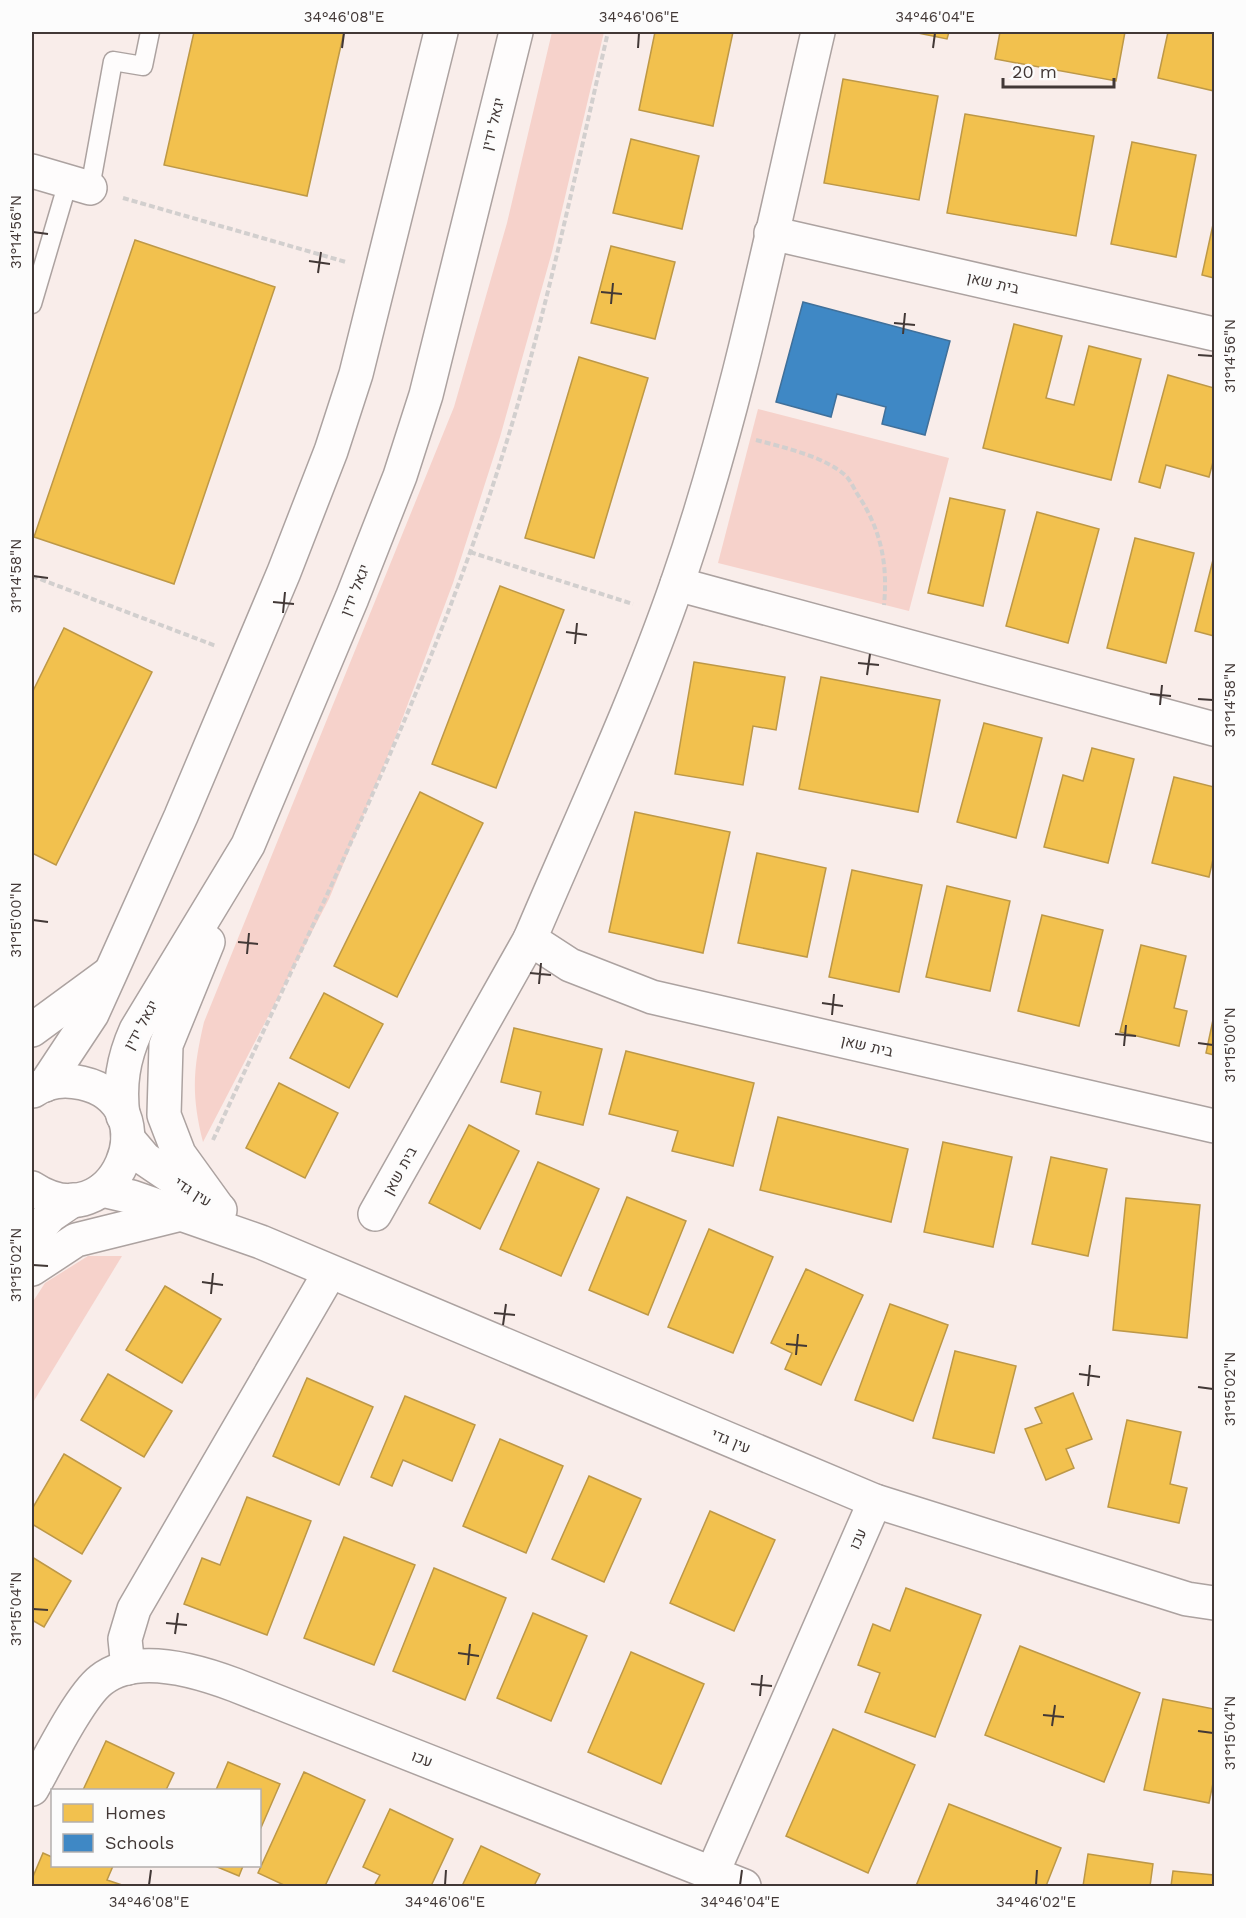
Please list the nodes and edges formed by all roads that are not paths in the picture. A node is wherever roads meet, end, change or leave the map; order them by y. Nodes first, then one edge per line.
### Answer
1 (150, 32) edge
2 (441, 32) edge
3 (516, 32) edge
4 (818, 32) edge
5 (32, 171) edge
6 (79, 185) junction
7 (771, 233) junction
8 (38, 257) edge
9 (32, 304) edge
10 (1215, 334) edge
11 (677, 584) junction
12 (1215, 729) edge
13 (248, 845) junction
14 (530, 939) junction
15 (111, 972) junction
16 (32, 1030) edge
17 (38, 1089) edge
18 (1215, 1126) edge
19 (126, 1127) junction
20 (32, 1188) edge
21 (88, 1195) junction
22 (218, 1208) junction
23 (181, 1214) junction
24 (375, 1214) dead end
25 (32, 1236) edge
26 (261, 1242) junction
27 (32, 1269) edge
28 (330, 1272) junction
29 (874, 1501) junction
30 (1215, 1603) edge
31 (128, 1668) junction
32 (32, 1790) edge
33 (712, 1874) junction
34 (744, 1887) edge

1 - 6 lane
2 - 15 street
3 - 13 street, יגאל ידין
4 - 7 street, בית שאן
5 - 6 street
6 - 8 lane
7 - 10 street, בית שאן
7 - 11 street, בית שאן
8 - 9 lane
11 - 12 street
11 - 14 street, בית שאן
13 - 19 street, יגאל ידין
13 - 22 street
14 - 18 street, בית שאן
14 - 24 street, בית שאן
15 - 16 street
15 - 17 street
17 - 19 street, עין גדי
19 - 21 street, יגאל ידין
19 - 22 street, עין גדי
20 - 21 street, עין גדי
21 - 23 street, עין גדי
21 - 25 street
22 - 26 street, עין גדי
23 - 26 street, עין גדי
23 - 27 street
26 - 28 street, עין גדי
28 - 29 street, עין גדי
28 - 31 street
29 - 30 street, עין גדי
29 - 33 street, עכו
31 - 32 street, עכו
31 - 33 street, עכו
33 - 34 street, עכו

